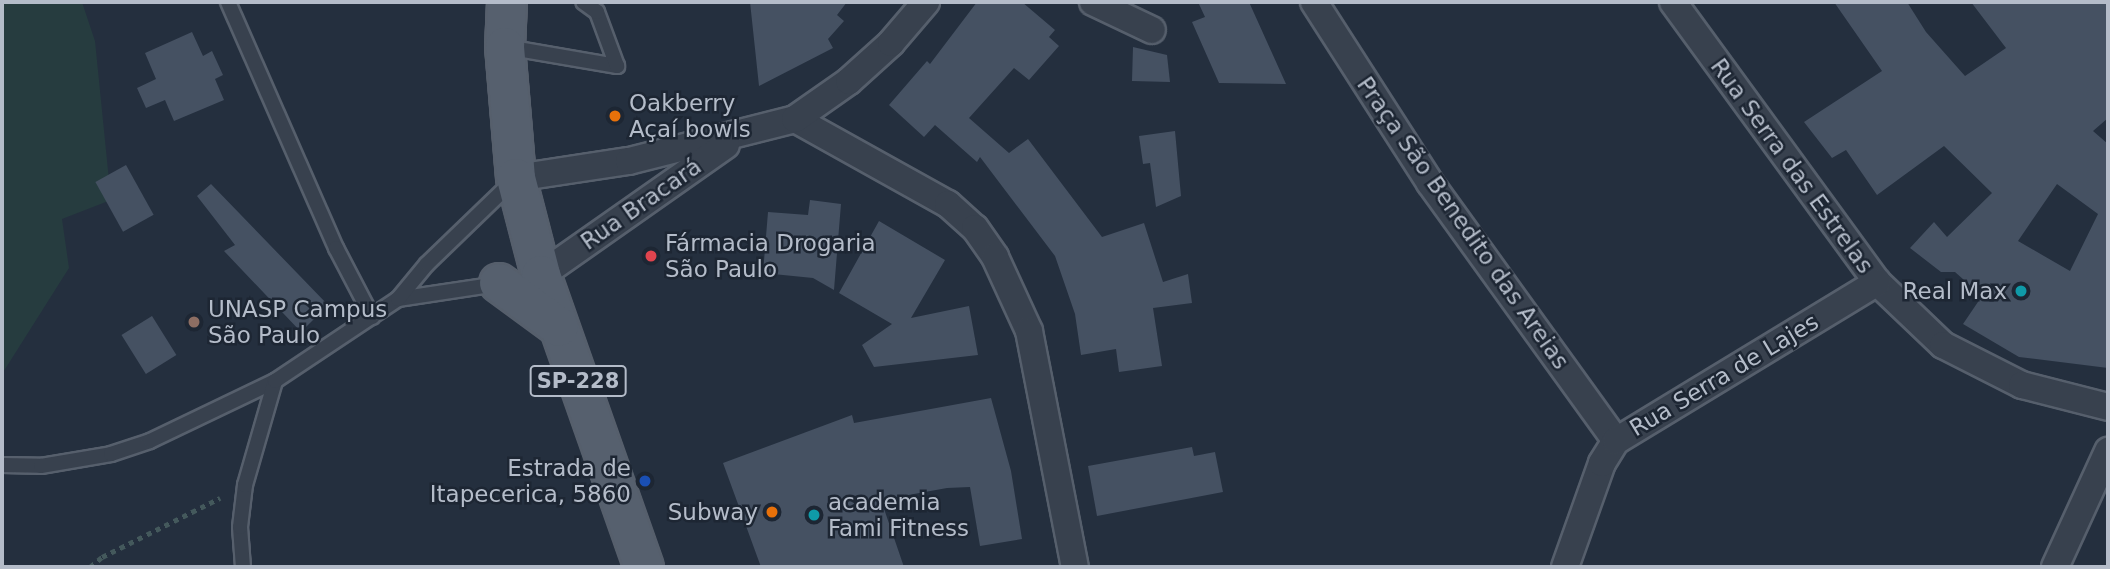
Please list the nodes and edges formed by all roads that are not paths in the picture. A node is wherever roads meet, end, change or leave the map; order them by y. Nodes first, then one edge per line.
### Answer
1 (228, 2) edge
2 (507, 2) edge
3 (583, 2) edge
4 (926, 2) edge
5 (1093, 2) edge
6 (1314, 2) edge
7 (1673, 2) edge
8 (1152, 30) dead end
9 (505, 47) junction
10 (794, 119) junction
11 (742, 135) junction
12 (516, 178) junction
13 (541, 275) junction
14 (1877, 282) junction
15 (499, 283) junction
16 (398, 299) junction
17 (372, 317) junction
18 (559, 327) junction
19 (275, 382) junction
20 (2108, 407) edge
21 (1616, 441) junction
22 (2108, 451) edge
23 (2, 466) edge
24 (243, 567) edge
25 (645, 567) edge
26 (1075, 567) edge
27 (1565, 567) edge
28 (2055, 567) edge

1 - 17 lane
2 - 9 main road, SP-228
3 - 9 lane
4 - 10 street, Rua Bracará
5 - 8 street
6 - 21 street, Praça São Benedito das Areias
7 - 14 street, Rua Serra das Estrelas
9 - 12 main road, SP-228
10 - 11 street, Rua Bracará
10 - 26 street
11 - 12 street, Rua Bracará
11 - 13 street, Rua Bracará
12 - 13 main road, SP-228
12 - 16 lane
13 - 15 lane
13 - 18 main road, SP-228
14 - 20 street, Rua Serra das Estrelas
14 - 21 street, Rua Serra de Lajes
15 - 16 lane
15 - 18 main road
16 - 17 lane
17 - 19 lane
18 - 25 main road, SP-228
19 - 23 lane
19 - 24 lane
21 - 27 street, Rua Serra de Lajes
22 - 28 street

